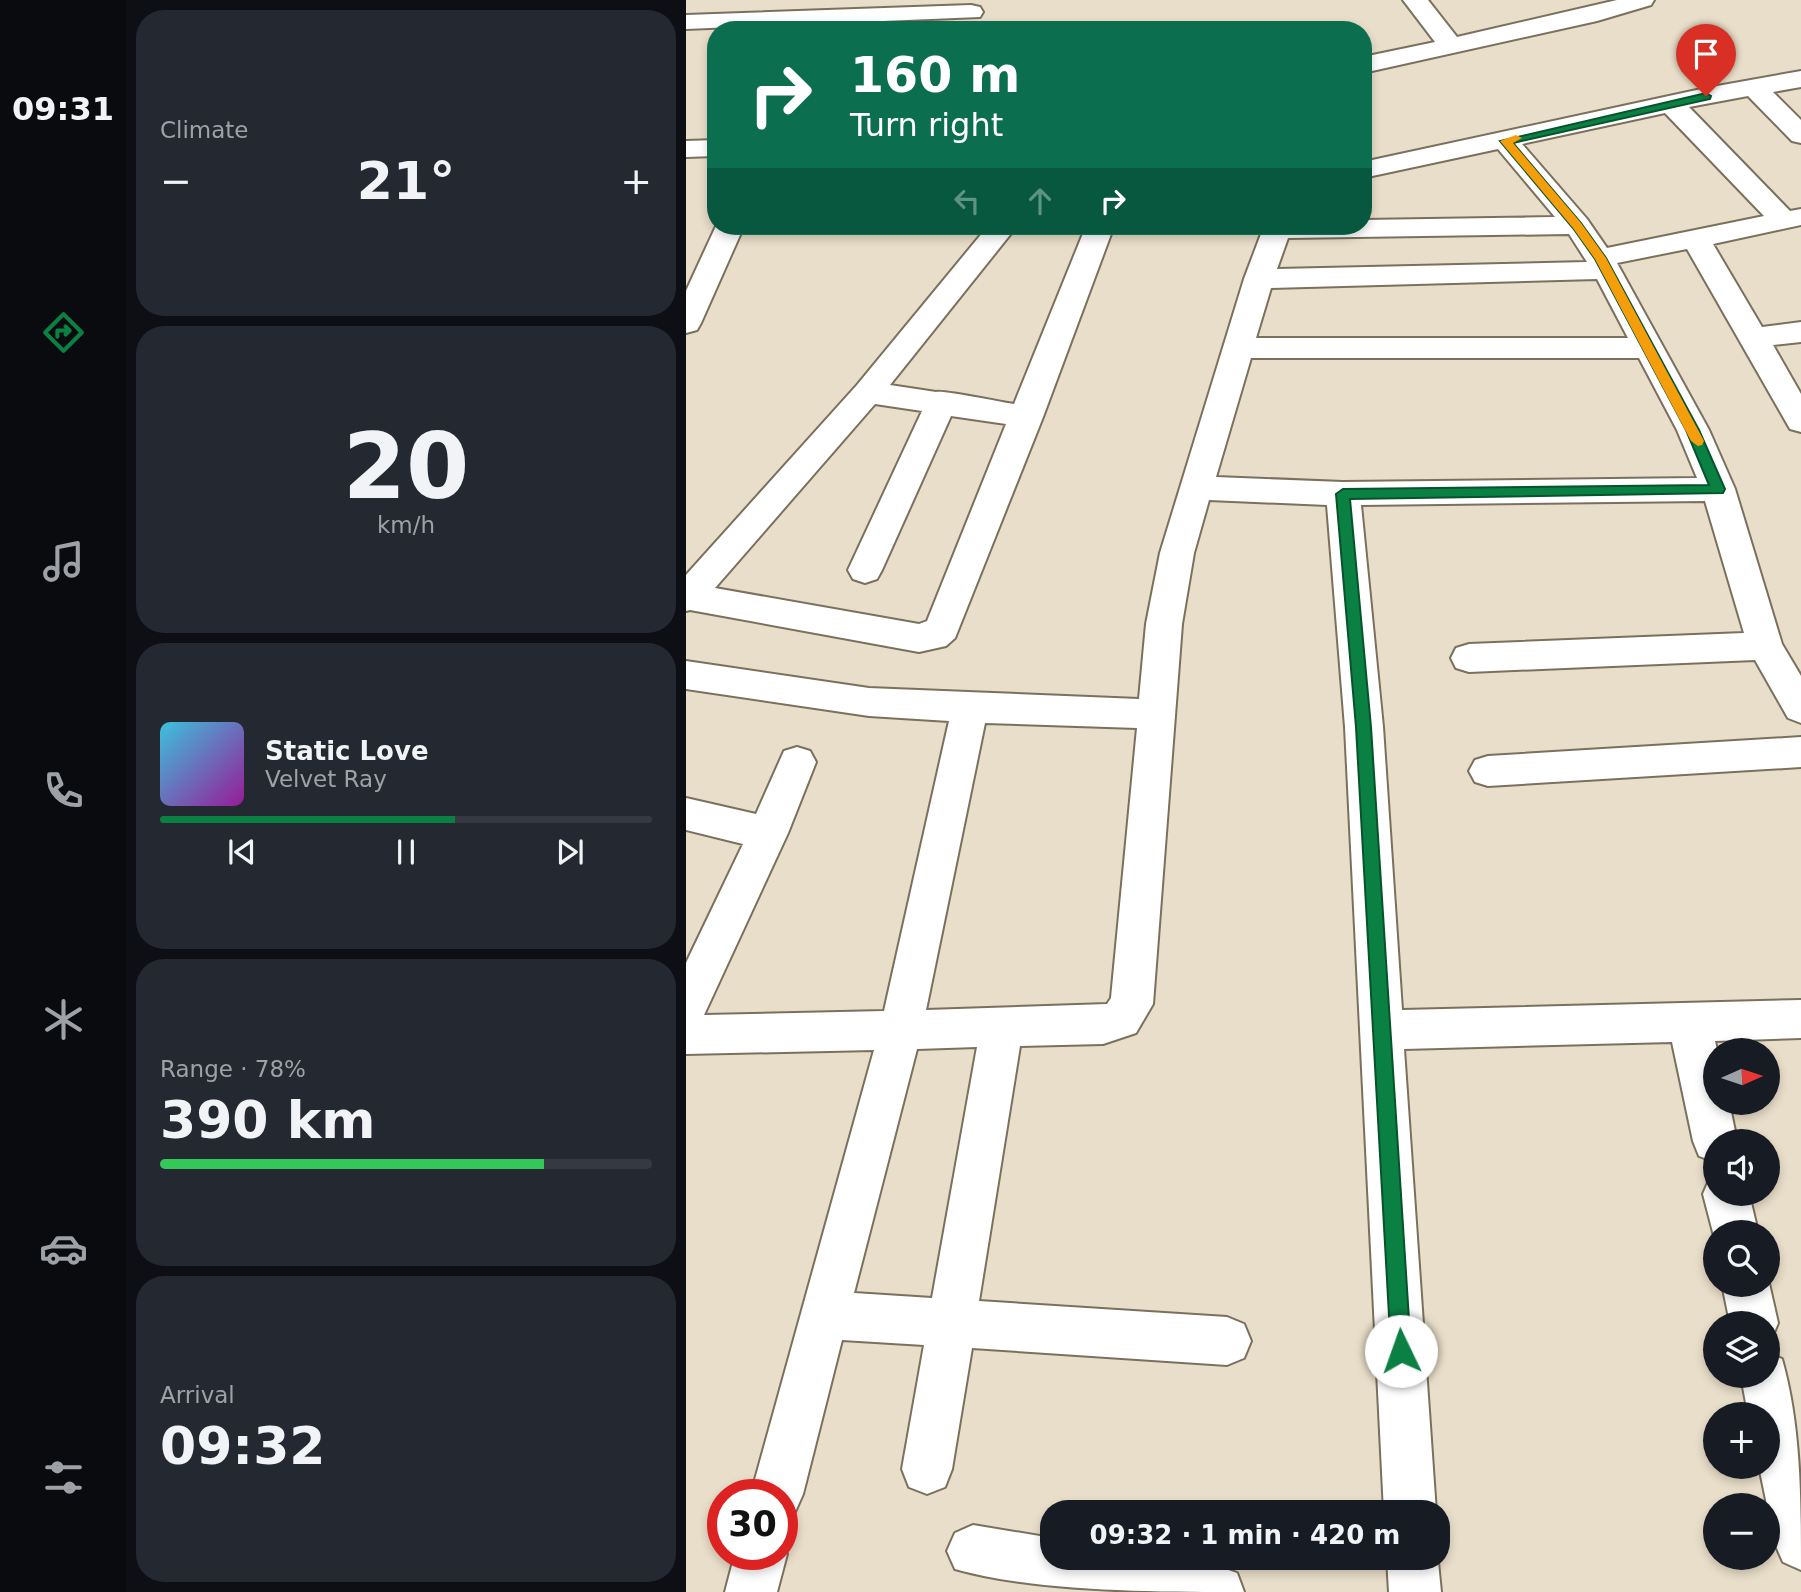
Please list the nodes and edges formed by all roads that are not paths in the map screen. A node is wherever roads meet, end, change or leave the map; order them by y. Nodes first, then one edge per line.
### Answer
1 (690, 0) edge
2 (1415, 0) edge
3 (1642, 0) edge
4 (851, 8) edge
5 (686, 14) edge
6 (971, 14) edge
7 (686, 22) edge
8 (1450, 44) junction
9 (1372, 63) edge
10 (1801, 79) edge
11 (1755, 88) junction
12 (1672, 105) junction
13 (1801, 135) edge
14 (1505, 141) junction
15 (1372, 168) edge
16 (1792, 219) edge
17 (1577, 225) junction
18 (1372, 227) edge
19 (726, 235) edge
20 (996, 235) edge
21 (1097, 235) edge
22 (1275, 235) edge
23 (1696, 239) junction
24 (1603, 264) junction
25 (1259, 279) junction
26 (686, 323) edge
27 (1801, 332) edge
28 (1754, 338) junction
29 (1238, 348) junction
30 (1648, 348) junction
31 (868, 392) junction
32 (943, 401) junction
33 (1027, 416) junction
34 (1801, 421) edge
35 (1195, 488) junction
36 (1718, 489) junction
37 (1343, 494) junction
38 (865, 570) dead end
39 (687, 597) edge
40 (1765, 646) junction
41 (1469, 658) dead end
42 (686, 675) edge
43 (970, 708) junction
44 (1801, 708) edge
45 (1158, 714) junction
46 (1801, 752) edge
47 (797, 762) dead end
48 (1488, 771) dead end
49 (686, 814) edge
50 (768, 833) junction
51 (686, 1008) edge
52 (1801, 1019) edge
53 (1689, 1020) junction
54 (1002, 1028) junction
55 (901, 1030) junction
56 (1382, 1030) junction
57 (686, 1035) edge
58 (1712, 1129) edge
59 (825, 1315) junction
60 (952, 1325) junction
61 (1227, 1341) dead end
62 (1768, 1388) edge
63 (927, 1469) dead end
64 (781, 1479) edge
65 (1409, 1500) edge
66 (1801, 1544) edge
67 (973, 1551) dead end
68 (757, 1570) edge
69 (1414, 1570) edge
70 (751, 1592) edge
71 (1218, 1592) edge
72 (1415, 1592) edge

1 - 5 street
2 - 8 street
3 - 8 street
4 - 6 street
4 - 7 street
8 - 9 street
10 - 11 street
11 - 12 street
11 - 13 street
12 - 14 street
12 - 16 street
14 - 15 street
14 - 17 street
16 - 23 street
17 - 18 street
17 - 24 street
19 - 26 street
20 - 31 street
21 - 33 street
22 - 25 street
23 - 24 street
23 - 28 street
24 - 25 street
24 - 30 street
25 - 29 street
27 - 28 street
28 - 34 street
29 - 30 street
29 - 35 street
30 - 36 street
31 - 32 street
31 - 39 street
32 - 33 street
32 - 38 street
33 - 39 street
35 - 37 street
35 - 45 street
36 - 37 street
36 - 40 street
37 - 56 street
40 - 41 street
40 - 44 street
42 - 43 street
43 - 45 street
43 - 55 street
45 - 54 street
46 - 48 street
47 - 50 street
49 - 50 street
50 - 51 street
52 - 53 street
53 - 56 street
53 - 58 street
54 - 55 street
54 - 60 street
55 - 57 street
55 - 59 street
56 - 65 street
59 - 60 street
59 - 64 street
60 - 61 street
60 - 63 street
62 - 66 street
67 - 71 street
68 - 70 street
69 - 72 street

